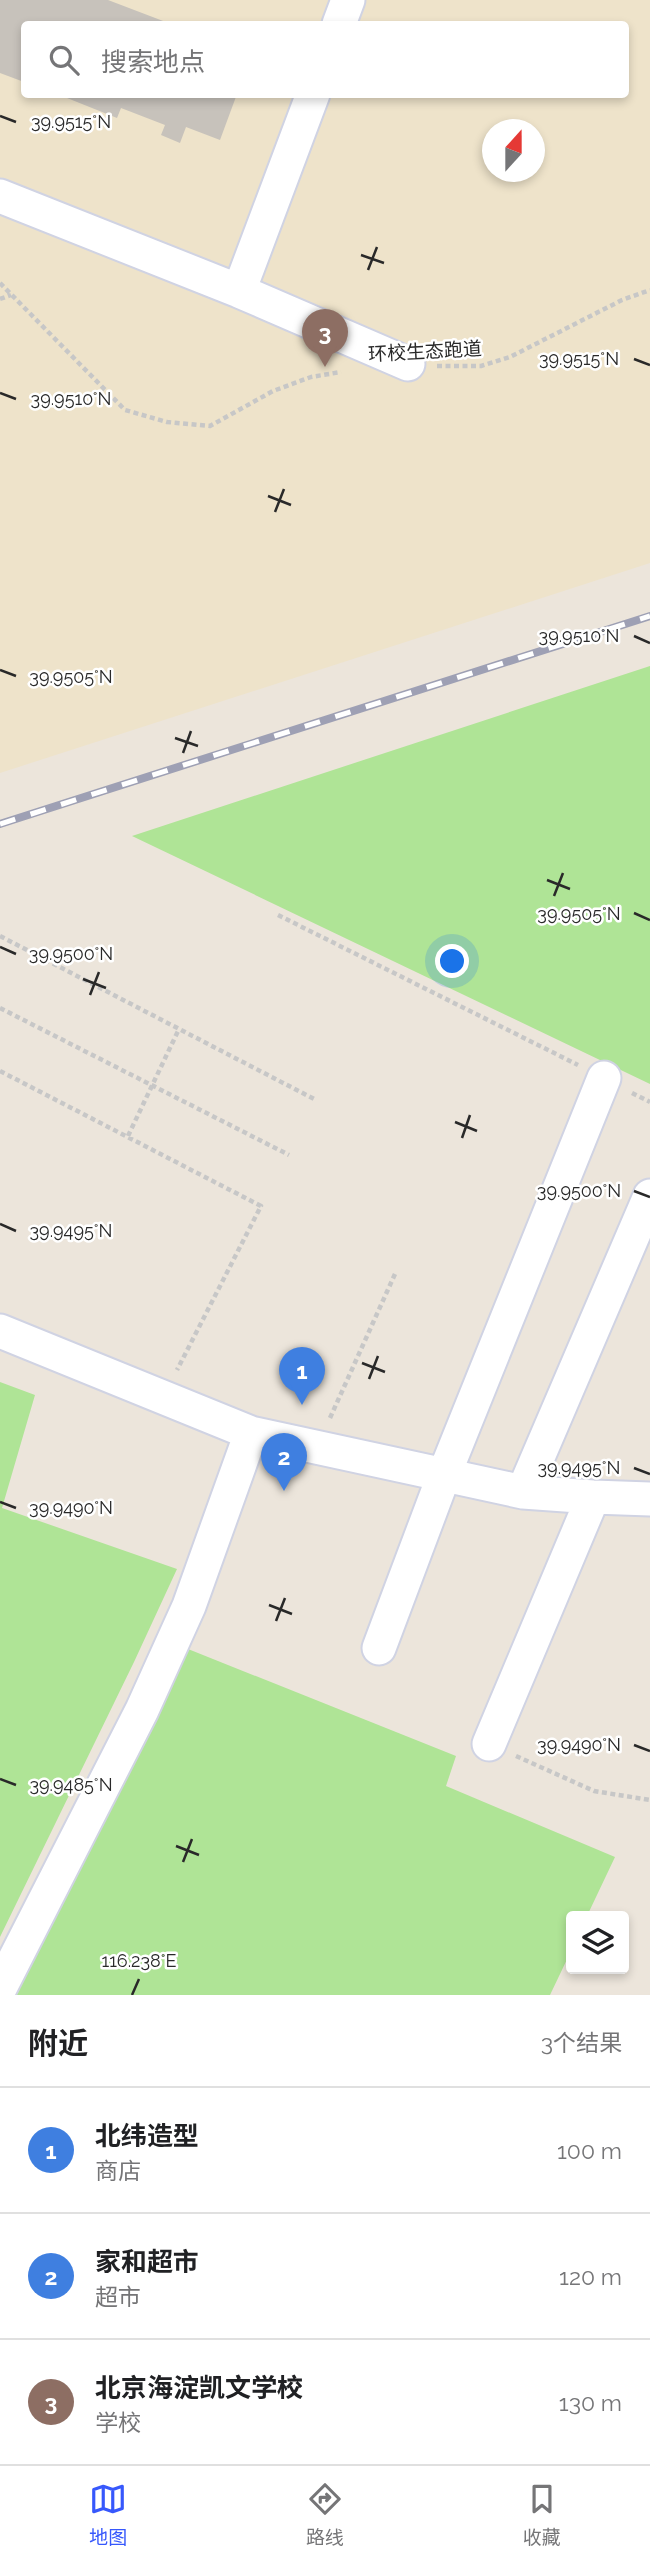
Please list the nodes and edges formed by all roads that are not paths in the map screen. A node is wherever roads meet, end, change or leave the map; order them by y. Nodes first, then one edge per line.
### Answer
1 (348, 0) edge
2 (340, 21) edge
3 (311, 98) edge
4 (0, 196) edge
5 (239, 291) junction
6 (408, 364) road end
7 (604, 1078) road end
8 (650, 1196) edge
9 (0, 1331) edge
10 (251, 1433) junction
11 (444, 1475) junction
12 (523, 1492) junction
13 (593, 1497) junction
14 (650, 1499) edge
15 (379, 1648) dead end
16 (489, 1744) road end
17 (0, 1988) edge

1 - 2 street
3 - 5 street
4 - 5 street
5 - 6 street
7 - 11 street
8 - 12 street
9 - 10 street
10 - 11 street
10 - 17 street
11 - 12 street
11 - 15 street
12 - 13 street
13 - 14 street
13 - 16 street

